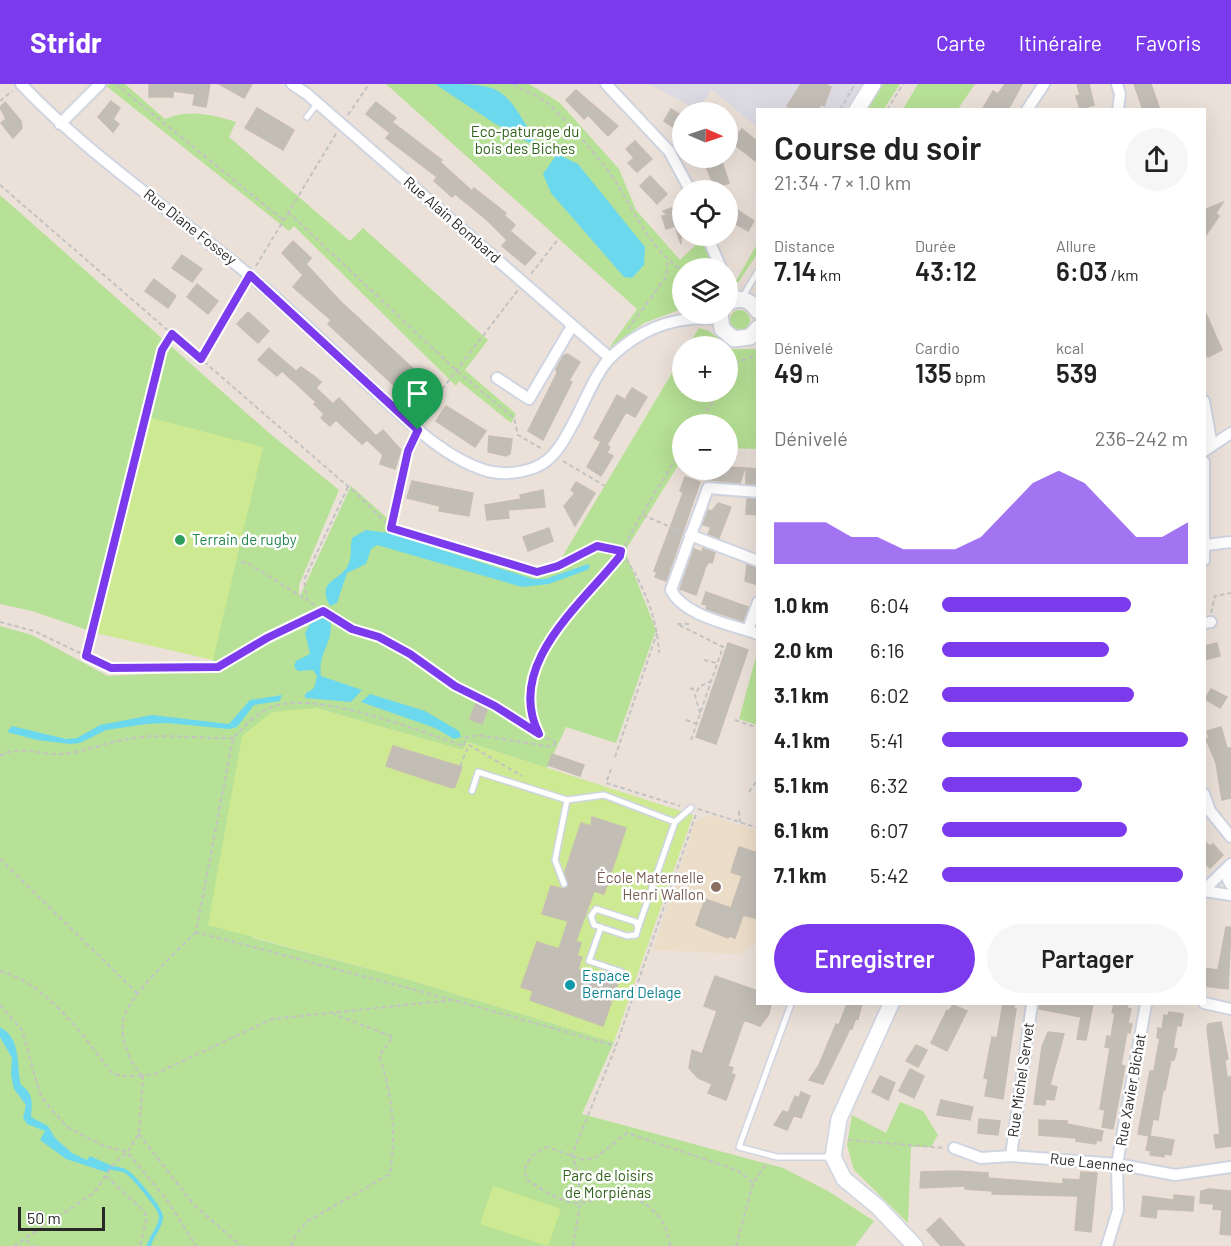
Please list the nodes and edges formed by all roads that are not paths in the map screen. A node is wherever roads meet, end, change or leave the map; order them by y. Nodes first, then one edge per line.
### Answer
1 (21, 84) edge
2 (100, 84) edge
3 (292, 84) edge
4 (606, 84) edge
5 (873, 84) edge
6 (1044, 84) edge
7 (1117, 84) edge
8 (318, 103) junction
9 (858, 108) edge
10 (1028, 108) edge
11 (1118, 108) edge
12 (307, 117) dead end
13 (60, 124) junction
14 (685, 180) edge
15 (756, 275) edge
16 (744, 302) edge
17 (672, 321) edge
18 (721, 324) edge
19 (572, 326) junction
20 (751, 340) edge
21 (610, 358) junction
22 (497, 378) dead end
23 (1206, 425) edge
24 (1231, 433) edge
25 (1208, 449) edge
26 (756, 492) edge
27 (690, 535) junction
28 (1231, 542) edge
29 (1206, 544) edge
30 (756, 560) edge
31 (756, 614) edge
32 (753, 632) edge
33 (472, 791) dead end
34 (567, 800) junction
35 (1206, 800) edge
36 (691, 808) road end
37 (675, 822) junction
38 (1231, 837) edge
39 (1231, 864) edge
40 (564, 884) dead end
41 (1231, 885) edge
42 (1206, 889) edge
43 (1206, 891) edge
44 (1231, 895) edge
45 (601, 927) junction
46 (639, 928) junction
47 (622, 972) dead end
48 (1206, 1003) edge
49 (791, 1005) edge
50 (891, 1005) edge
51 (1032, 1005) edge
52 (1146, 1005) edge
53 (1231, 1008) edge
54 (954, 1148) road end
55 (1011, 1156) junction
56 (833, 1157) junction
57 (1117, 1164) junction
58 (1231, 1167) edge
59 (915, 1246) edge
60 (1107, 1246) edge

1 - 13 street, Rue Diane Fossey
2 - 13 street
3 - 8 street, Rue Alain Bombard
4 - 14 street
5 - 9 street
6 - 10 street
7 - 11 street
8 - 12 lane
8 - 19 street, Rue Alain Bombard
13 - 21 street, Rue Diane Fossey
15 - 16 lane
17 - 21 street, Rue Diane Fossey
18 - 20 street
19 - 21 street, Rue Alain Bombard
19 - 22 street
23 - 25 street
24 - 25 street
26 - 27 street
27 - 30 street
27 - 32 street
28 - 29 street
31 - 32 street
33 - 34 lane
34 - 37 lane
34 - 40 lane
35 - 38 street
36 - 37 lane
37 - 46 lane
39 - 41 street
39 - 42 street
43 - 44 street
45 - 46 lane
45 - 46 lane
45 - 47 lane
48 - 53 street
49 - 56 lane
50 - 56 street
51 - 55 street, Rue Michel Servet
52 - 57 street, Rue Xavier Bichat
54 - 55 street, Rue Laennec
55 - 57 street, Rue Laennec
56 - 59 street
57 - 58 street, Rue Laennec
57 - 60 street, Rue Xavier Bichat

